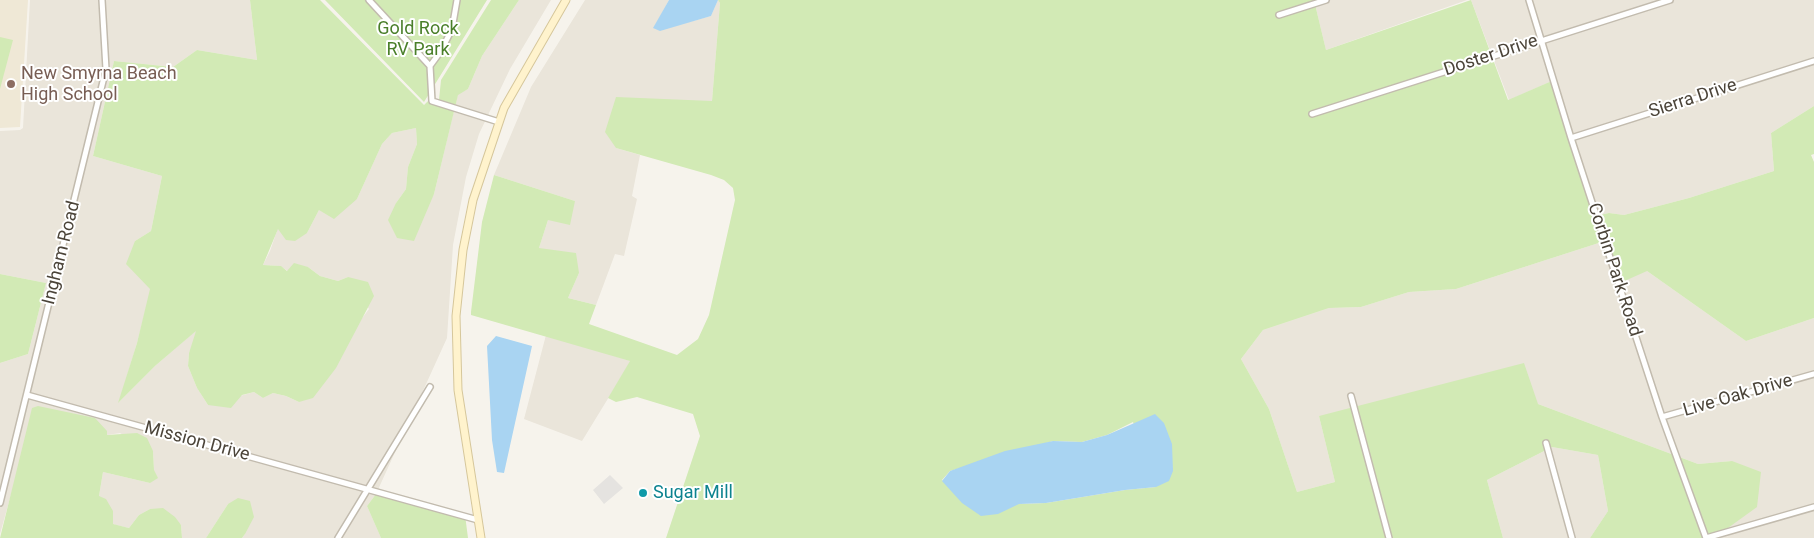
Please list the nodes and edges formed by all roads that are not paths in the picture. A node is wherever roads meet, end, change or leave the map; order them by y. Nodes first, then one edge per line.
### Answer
1 (102, 0) edge
2 (369, 0) edge
3 (457, 0) edge
4 (566, 0) edge
5 (1326, 0) edge
6 (1529, 0) edge
7 (1670, 0) edge
8 (1279, 15) dead end
9 (1541, 40) junction
10 (1814, 61) edge
11 (430, 66) junction
12 (1312, 114) dead end
13 (499, 122) junction
14 (1571, 138) junction
15 (1814, 374) edge
16 (430, 387) dead end
17 (27, 395) junction
18 (1351, 396) dead end
19 (1662, 417) junction
20 (1546, 443) dead end
21 (368, 488) junction
22 (0, 503) edge
23 (1814, 507) edge
24 (478, 520) junction
25 (338, 538) edge
26 (481, 538) edge
27 (1389, 538) edge
28 (1572, 538) edge
29 (1706, 538) edge

1 - 17 street, Ingham Road
2 - 11 street
3 - 11 street
4 - 13 street
5 - 8 street
6 - 9 street, Corbin Park Road
7 - 9 street, Doster Drive
9 - 12 street, Doster Drive
9 - 14 street, Corbin Park Road
10 - 14 street, Sierra Drive
11 - 13 street
13 - 24 street
14 - 19 street, Corbin Park Road
15 - 19 street, Live Oak Drive
16 - 21 street
17 - 21 street, Mission Drive
17 - 22 street, Ingham Road
18 - 27 street
19 - 29 street, Corbin Park Road
20 - 28 street
21 - 24 street, Mission Drive
21 - 25 street
23 - 29 street
24 - 26 street

